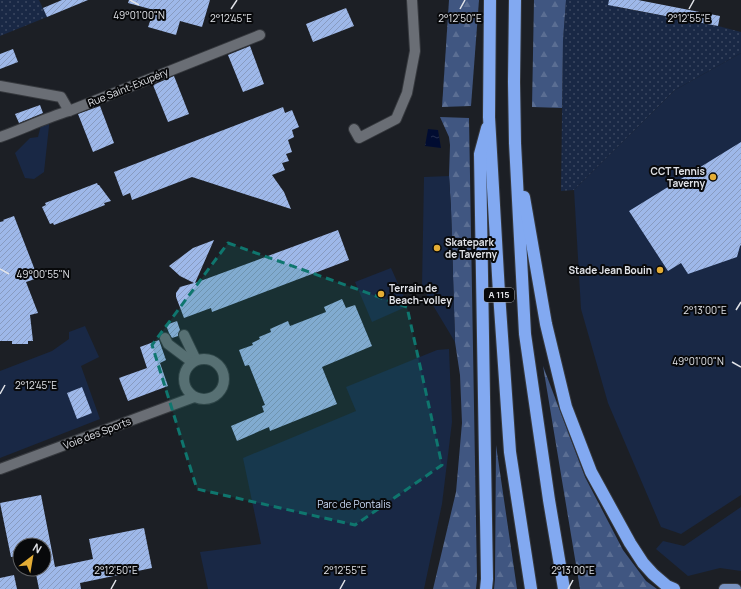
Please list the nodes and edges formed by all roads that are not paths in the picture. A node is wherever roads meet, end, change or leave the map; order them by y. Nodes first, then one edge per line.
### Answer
1 (412, 0) edge
2 (490, 0) edge
3 (515, 0) edge
4 (260, 35) dead end
5 (0, 86) edge
6 (69, 111) junction
7 (490, 117) junction
8 (354, 129) dead end
9 (0, 138) edge
10 (515, 143) junction
11 (184, 335) dead end
12 (165, 338) dead end
13 (194, 361) junction
14 (194, 397) junction
15 (0, 469) edge
16 (486, 589) edge
17 (531, 589) edge
18 (564, 589) edge
19 (674, 589) edge
20 (724, 589) edge
21 (736, 589) edge

1 - 8 street
2 - 7 highway, A 115
3 - 10 highway, A 115
4 - 6 street, Rue Saint-Exupéry
5 - 6 street
6 - 9 street, Rue Saint-Exupéry
7 - 16 highway
7 - 17 highway, A 115
10 - 18 highway, A 115
10 - 19 highway
11 - 13 street
12 - 13 street
13 - 14 street
13 - 14 street
14 - 15 street, Voie des Sports
20 - 21 main road

